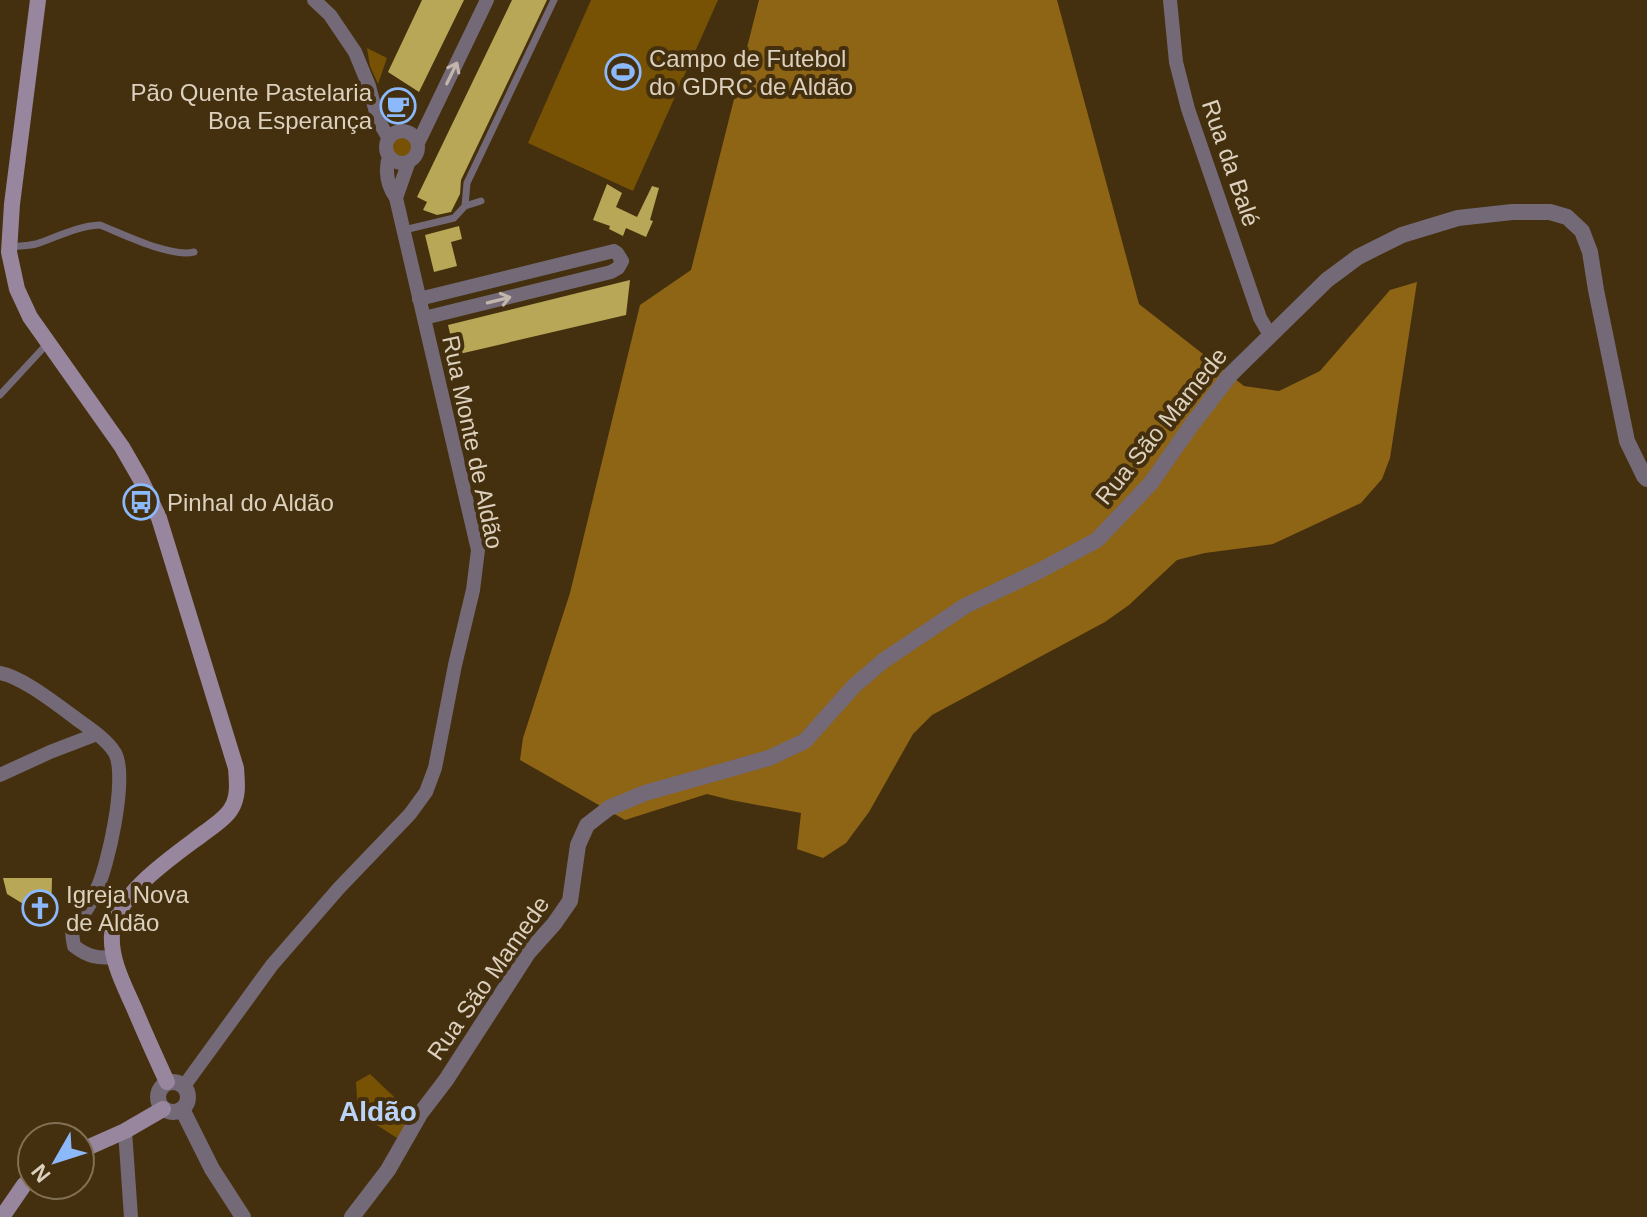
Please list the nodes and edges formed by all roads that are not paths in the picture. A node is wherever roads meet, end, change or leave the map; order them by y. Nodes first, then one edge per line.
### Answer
1 (38, 0) edge
2 (314, 0) edge
3 (337, 0) edge
4 (487, 0) edge
5 (554, 0) edge
6 (1170, 0) edge
7 (330, 15) junction
8 (388, 137) junction
9 (418, 143) junction
10 (389, 156) junction
11 (409, 161) junction
12 (396, 198) junction
13 (481, 201) dead end
14 (465, 206) junction
15 (404, 230) junction
16 (9, 247) junction
17 (194, 252) dead end
18 (419, 299) junction
19 (424, 318) junction
20 (1270, 335) junction
21 (49, 343) junction
22 (0, 395) edge
23 (1647, 479) edge
24 (0, 673) edge
25 (97, 734) junction
26 (0, 775) edge
27 (114, 957) junction
28 (167, 1082) junction
29 (184, 1086) junction
30 (163, 1109) junction
31 (182, 1109) junction
32 (125, 1131) junction
33 (96, 1144) edge
34 (16, 1197) edge
35 (2, 1217) edge
36 (131, 1217) edge
37 (243, 1217) edge
38 (352, 1217) edge

1 - 16 main road
2 - 7 street
3 - 7 street
9 -> 4 street
5 - 14 lane
6 - 20 street, Rua da Balé
7 - 8 street
8 - 9 street
8 - 10 street
9 - 11 street
10 - 11 street
10 - 12 street, Rua Monte de Aldão
11 - 12 street
12 - 15 street, Rua Monte de Aldão
13 - 14 lane
14 - 15 lane
15 - 18 street, Rua Monte de Aldão
16 - 17 lane
16 - 21 main road
18 - 19 street, Rua Monte de Aldão
19 -> 18 street
19 - 29 street, Rua Monte de Aldão
20 - 23 street, Rua São Mamede
20 - 38 street, Rua São Mamede
21 - 22 lane
21 - 27 main road
24 - 25 street
25 - 26 street
25 - 27 street
27 - 28 main road
28 - 29 street
28 - 30 street
29 - 31 street
30 - 31 street
30 - 32 main road
31 - 37 street
32 - 33 main road
32 - 36 street
34 - 35 main road

